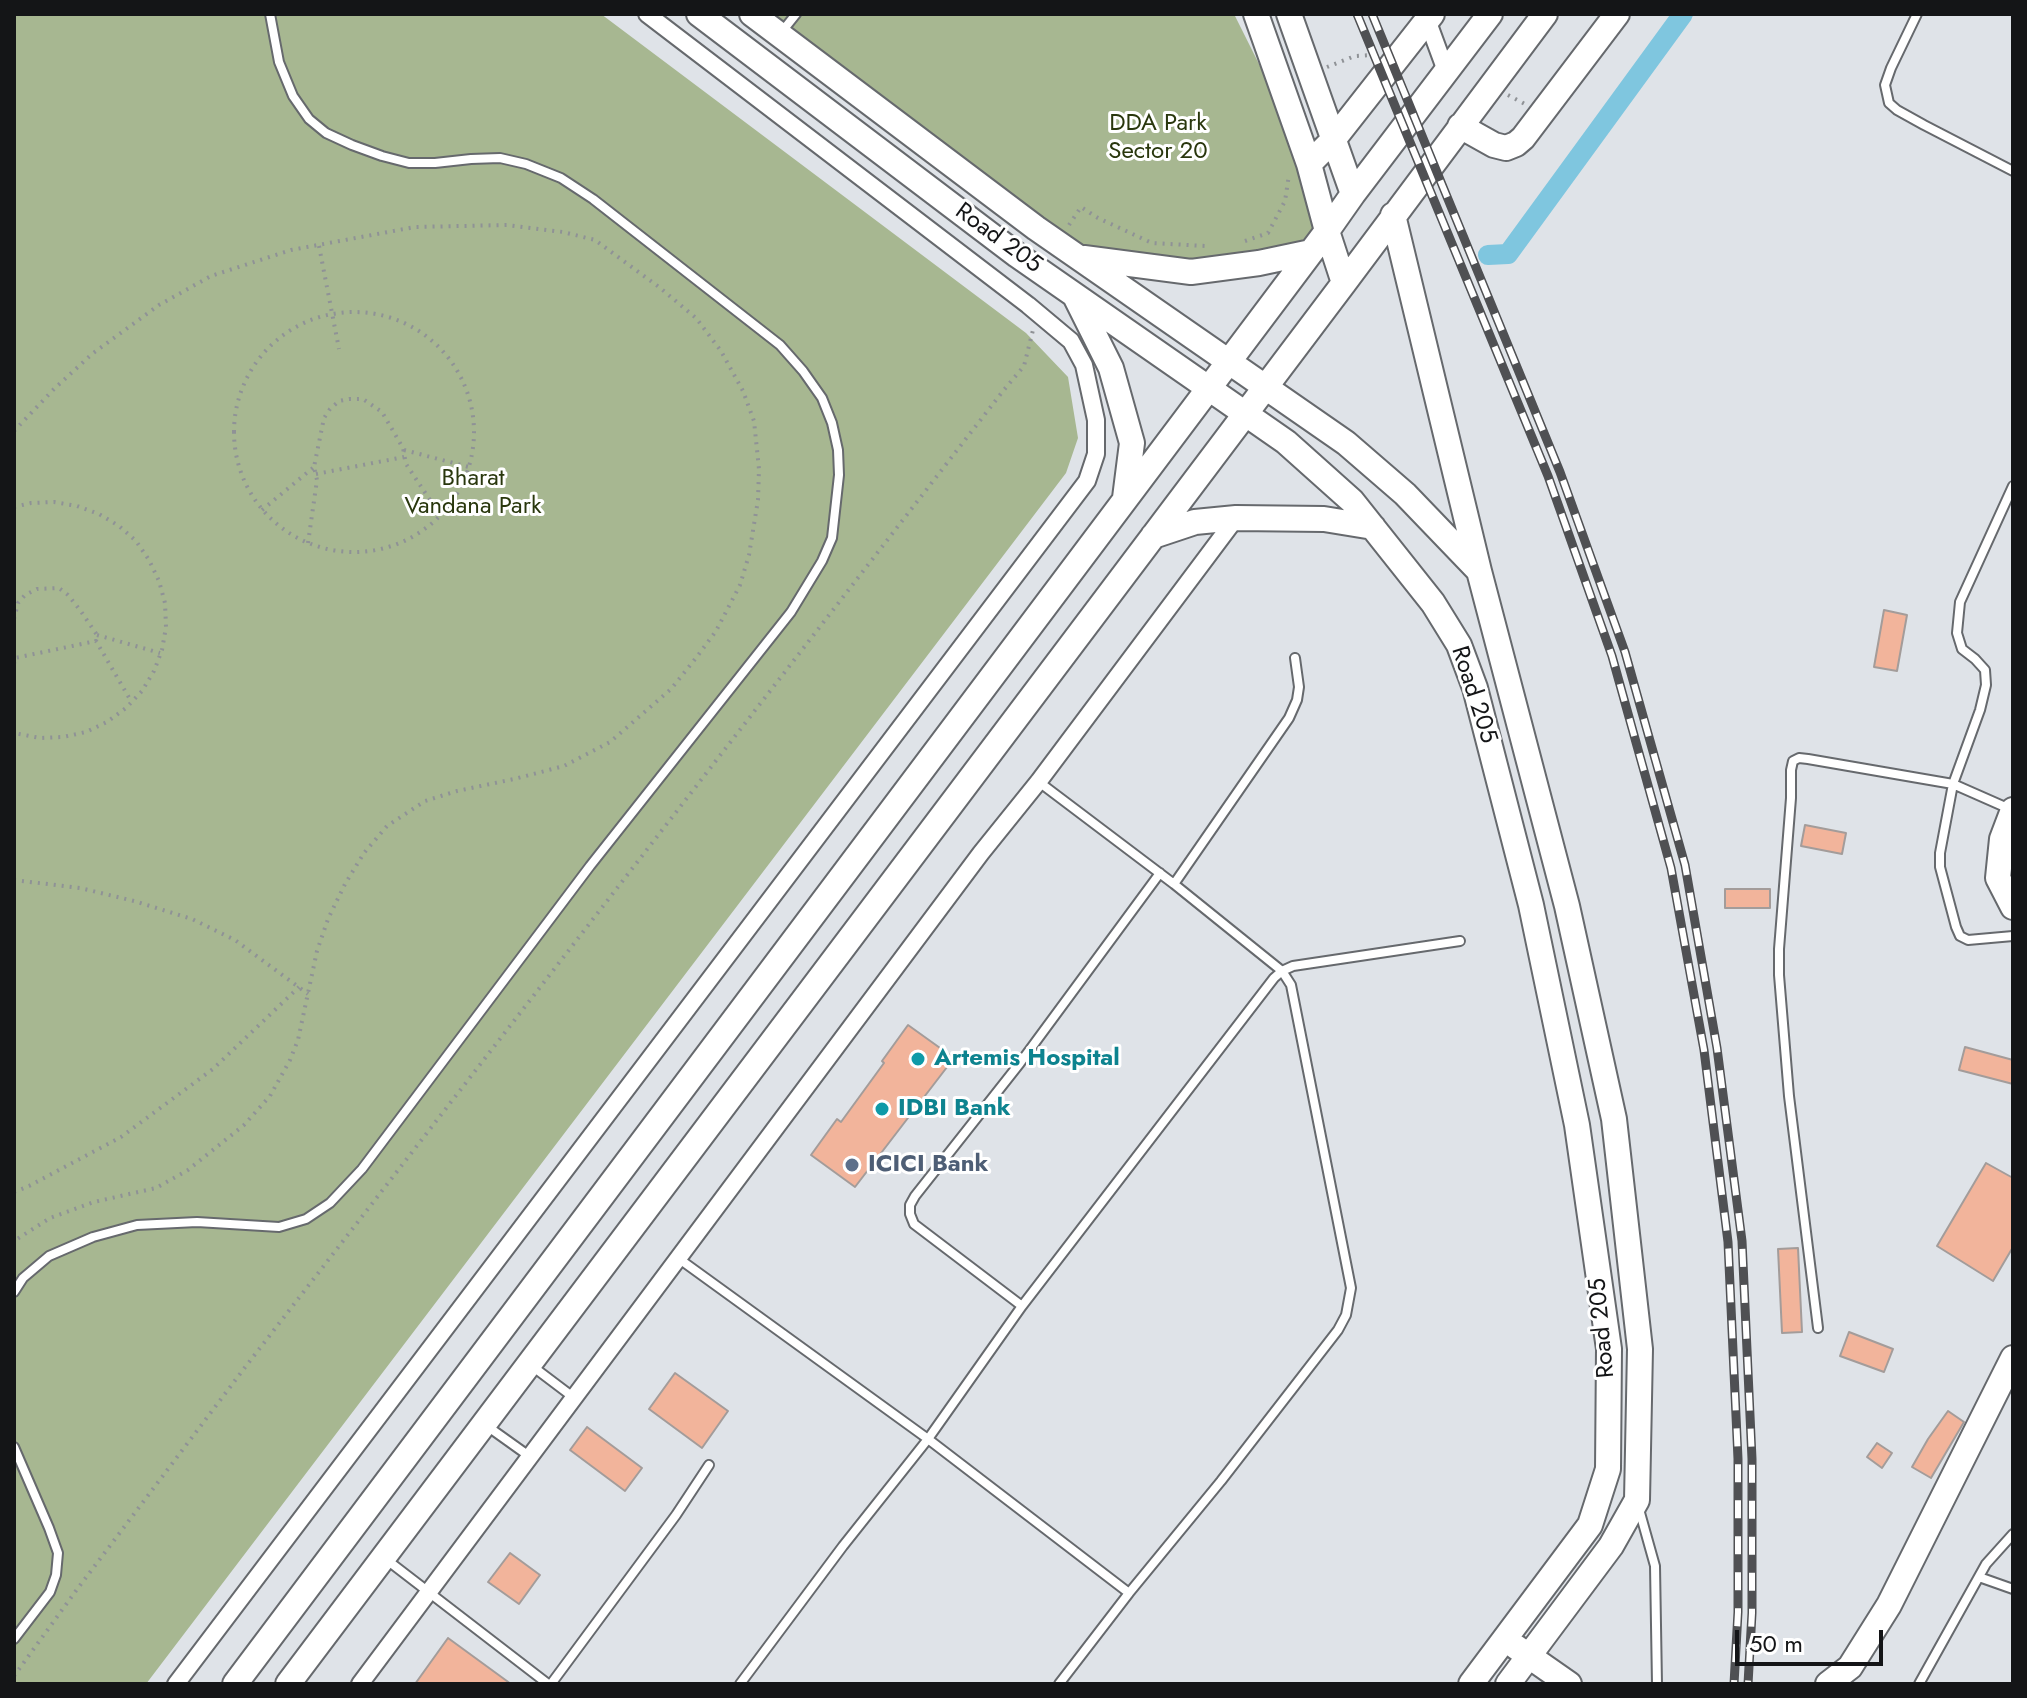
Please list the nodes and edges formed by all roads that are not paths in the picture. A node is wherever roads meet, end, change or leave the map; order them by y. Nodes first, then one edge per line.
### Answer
1 (270, 14) edge
2 (647, 14) edge
3 (699, 14) edge
4 (752, 14) edge
5 (796, 14) edge
6 (1256, 14) edge
7 (1289, 14) edge
8 (1490, 14) edge
9 (1545, 14) edge
10 (1617, 14) edge
11 (1917, 14) edge
12 (1428, 16) edge
13 (779, 34) junction
14 (1446, 71) junction
15 (1460, 126) junction
16 (1333, 140) junction
17 (1299, 169) junction
18 (2013, 171) edge
19 (1353, 194) junction
20 (1393, 215) junction
21 (1327, 231) junction
22 (1311, 252) junction
23 (1078, 257) junction
24 (1344, 283) junction
25 (1073, 294) junction
26 (1229, 362) junction
27 (1266, 387) junction
28 (1209, 388) junction
29 (1246, 413) junction
30 (2013, 486) edge
31 (1125, 500) junction
32 (1236, 518) junction
33 (1373, 527) junction
34 (1153, 536) junction
35 (1479, 571) junction
36 (1295, 658) dead end
37 (1039, 781) junction
38 (1953, 784) junction
39 (2013, 810) edge
40 (1160, 873) junction
41 (1174, 884) junction
42 (2013, 907) edge
43 (2013, 936) edge
44 (1460, 941) dead end
45 (1282, 971) junction
46 (678, 1258) junction
47 (14, 1292) edge
48 (1022, 1306) junction
49 (1818, 1328) dead end
50 (2013, 1358) edge
51 (528, 1363) junction
52 (573, 1397) junction
53 (484, 1423) junction
54 (928, 1439) junction
55 (14, 1447) edge
56 (529, 1456) junction
57 (709, 1465) dead end
58 (1637, 1500) junction
59 (2013, 1534) edge
60 (383, 1557) junction
61 (1979, 1577) junction
62 (2013, 1589) edge
63 (428, 1592) junction
64 (1129, 1593) junction
65 (14, 1639) edge
66 (1504, 1639) junction
67 (1529, 1656) junction
68 (176, 1684) edge
69 (235, 1684) edge
70 (288, 1684) edge
71 (360, 1684) edge
72 (550, 1684) edge
73 (740, 1684) edge
74 (1059, 1684) edge
75 (1471, 1684) edge
76 (1508, 1684) edge
77 (1569, 1684) edge
78 (1657, 1684) edge
79 (1828, 1684) edge
80 (1919, 1684) edge

1 - 47 lane
2 - 68 street
3 - 25 main road, Road 205
4 - 13 main road, Road 205
5 - 13 lane
6 - 17 main road
7 - 16 main road
8 - 14 main road
9 - 15 main road
10 - 15 main road
11 - 18 lane
12 - 14 street
12 - 16 main road
13 - 23 main road, Road 205
14 - 19 main road
15 - 20 main road
16 - 17 main road
16 - 19 main road
17 - 21 main road
19 - 21 main road
20 - 24 main road
20 - 35 main road
21 - 22 main road
21 - 24 main road
22 - 23 main road
22 - 26 main road
23 - 26 main road, Road 205
24 - 27 main road
25 - 28 main road, Road 205
25 - 31 main road
26 - 27 main road, Road 205
26 - 28 main road
27 - 29 main road
27 - 35 main road, Road 205
28 - 29 main road, Road 205
28 - 31 main road
29 - 33 main road, Road 205
29 - 34 main road
30 - 38 lane
31 - 69 main road
32 - 33 main road
32 - 34 main road
32 - 37 street
33 - 66 main road, Road 205
34 - 51 main road
35 - 58 main road, Road 205
36 - 41 lane
37 - 40 lane
37 - 46 street
38 - 39 lane
38 - 43 lane
38 - 49 lane
39 - 42 main road
40 - 41 lane
40 - 48 lane
41 - 45 lane
44 - 45 lane
45 - 48 lane
45 - 64 lane
46 - 52 street
46 - 54 lane
48 - 54 lane
50 - 79 main road
51 - 52 lane
51 - 53 main road
52 - 56 street
53 - 56 lane
53 - 60 main road
54 - 64 lane
54 - 73 lane
55 - 65 lane
56 - 63 street
57 - 72 lane
58 - 67 main road, Road 205
58 - 78 lane
59 - 61 lane
60 - 63 lane
60 - 70 main road
61 - 62 lane
61 - 80 lane
63 - 71 street
63 - 72 lane
64 - 74 lane
66 - 67 main road
66 - 75 main road, Road 205
67 - 76 main road, Road 205
67 - 77 main road

